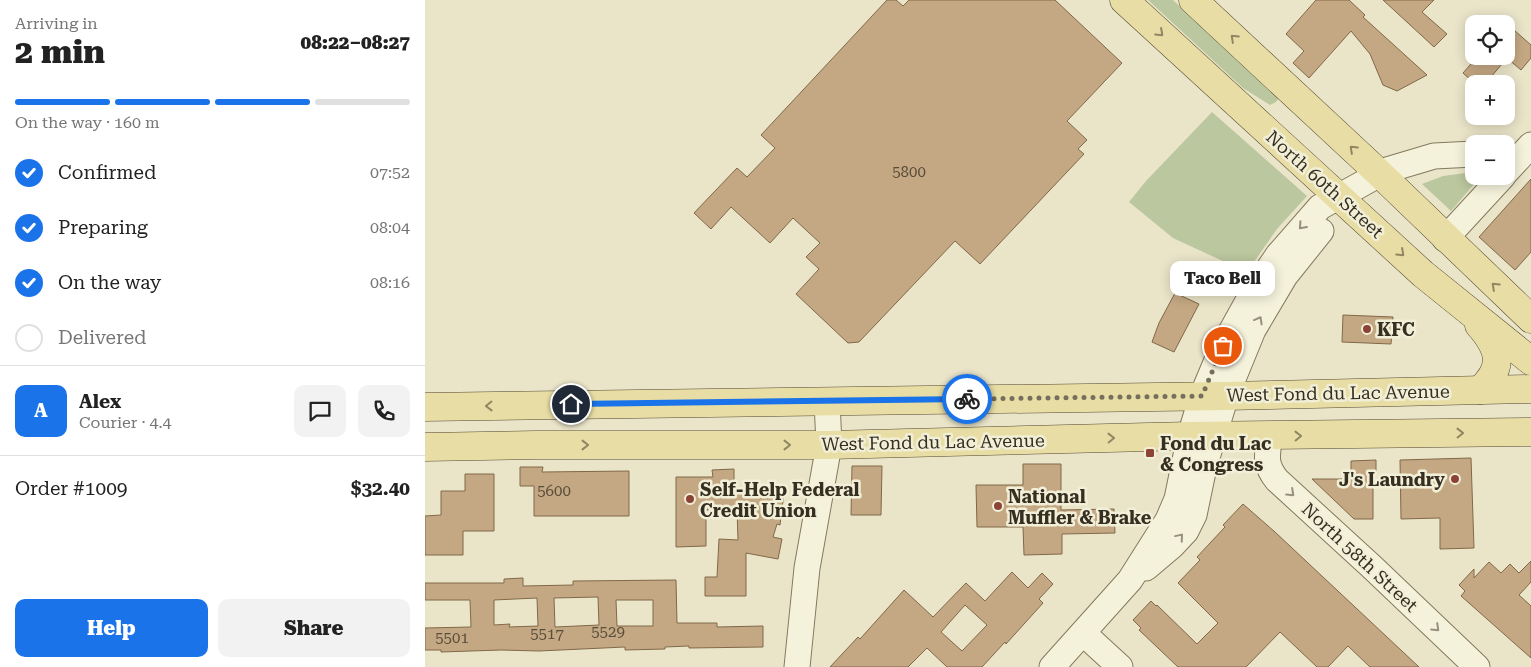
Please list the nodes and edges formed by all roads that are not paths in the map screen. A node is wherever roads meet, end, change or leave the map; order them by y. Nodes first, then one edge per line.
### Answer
1 (1124, 0) edge
2 (1193, 0) edge
3 (1523, 150) edge
4 (1465, 154) edge
5 (1515, 160) edge
6 (1380, 174) junction
7 (1495, 185) edge
8 (1340, 196) junction
9 (1445, 239) junction
10 (1462, 305) junction
11 (1531, 319) edge
12 (1531, 361) edge
13 (1531, 389) edge
14 (1480, 390) junction
15 (1214, 396) junction
16 (827, 401) junction
17 (425, 407) edge
18 (1531, 432) edge
19 (1202, 436) junction
20 (1270, 436) junction
21 (829, 445) junction
22 (425, 447) edge
23 (1083, 633) junction
24 (797, 667) edge
25 (1052, 667) edge
26 (1120, 667) edge
27 (1477, 667) edge

1 -> 8 main road, North 60th Street
6 -> 2 main road
3 - 5 street
4 - 6 street
6 - 8 street
6 - 9 main road
7 - 9 street
8 -> 10 main road, North 60th Street
8 - 15 street
11 -> 9 main road
10 - 12 main road, North 60th Street
10 - 14 main road
13 - 14 main road, West Fond du Lac Avenue
14 - 15 main road, West Fond du Lac Avenue
15 - 16 main road, West Fond du Lac Avenue
15 - 19 street
16 -> 17 main road, West Fond du Lac Avenue
16 - 21 street
20 -> 18 main road, West Fond du Lac Avenue
19 - 20 main road, West Fond du Lac Avenue
21 -> 19 main road, West Fond du Lac Avenue
19 - 23 street
20 -> 27 street, North 58th Street
22 -> 21 main road, West Fond du Lac Avenue
21 - 24 street
23 - 25 street
23 - 26 street

